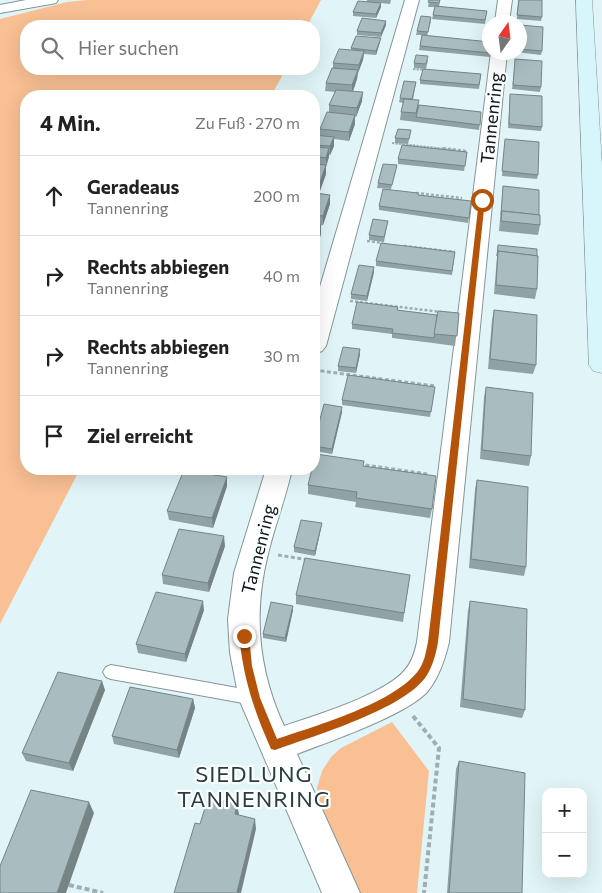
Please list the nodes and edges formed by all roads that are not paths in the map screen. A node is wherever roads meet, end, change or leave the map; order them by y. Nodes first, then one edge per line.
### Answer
1 (51, 0) edge
2 (412, 0) edge
3 (504, 0) edge
4 (584, 0) edge
5 (0, 9) edge
6 (503, 15) edge
7 (498, 60) edge
8 (320, 325) edge
9 (602, 365) edge
10 (277, 475) edge
11 (111, 672) dead end
12 (255, 698) junction
13 (275, 745) junction
14 (341, 893) edge

1 - 5 street
2 - 8 street
3 - 6 street
4 - 9 main road
7 - 13 street, Tannenring
10 - 12 street, Tannenring
11 - 12 lane
12 - 13 street, Tannenring
13 - 14 street, Tannenring

